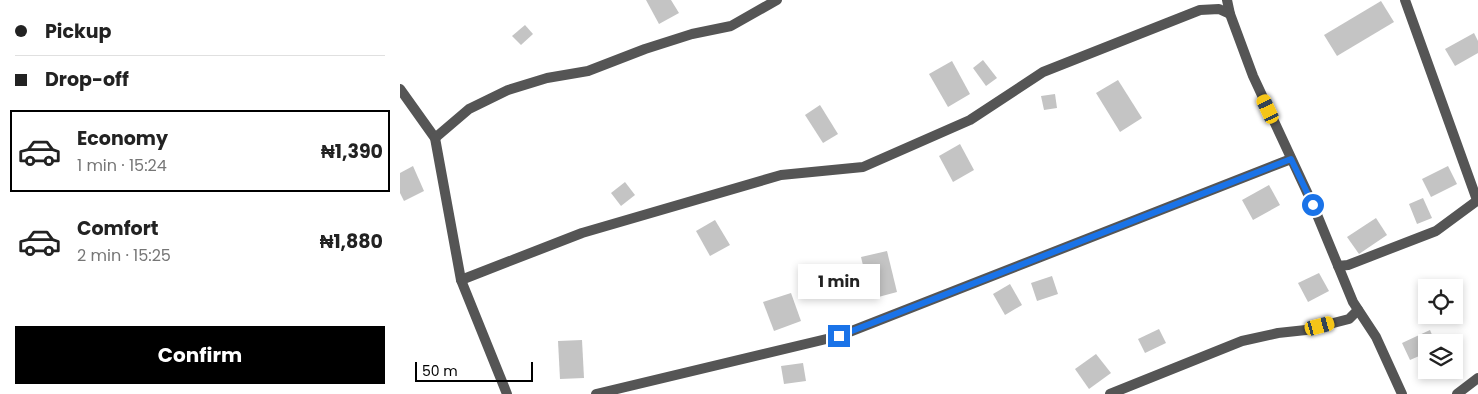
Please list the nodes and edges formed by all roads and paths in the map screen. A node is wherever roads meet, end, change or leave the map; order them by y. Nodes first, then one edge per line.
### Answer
1 (777, 0) edge
2 (1227, 0) edge
3 (1405, 0) edge
4 (1230, 14) junction
5 (400, 89) edge
6 (435, 138) junction
7 (1291, 159) junction
8 (1477, 200) edge
9 (1338, 266) junction
10 (461, 280) junction
11 (1358, 310) junction
12 (1478, 378) edge
13 (507, 394) edge
14 (596, 394) edge
15 (1110, 394) edge
16 (1402, 394) edge
17 (1457, 394) edge

1 - 6 street
2 - 4 street
3 - 8 street
4 - 7 street
4 - 10 street
5 - 6 street
6 - 10 street
7 - 9 street
7 - 14 street
8 - 9 street
9 - 11 street
10 - 13 street
11 - 15 street
11 - 16 street
12 - 17 street

